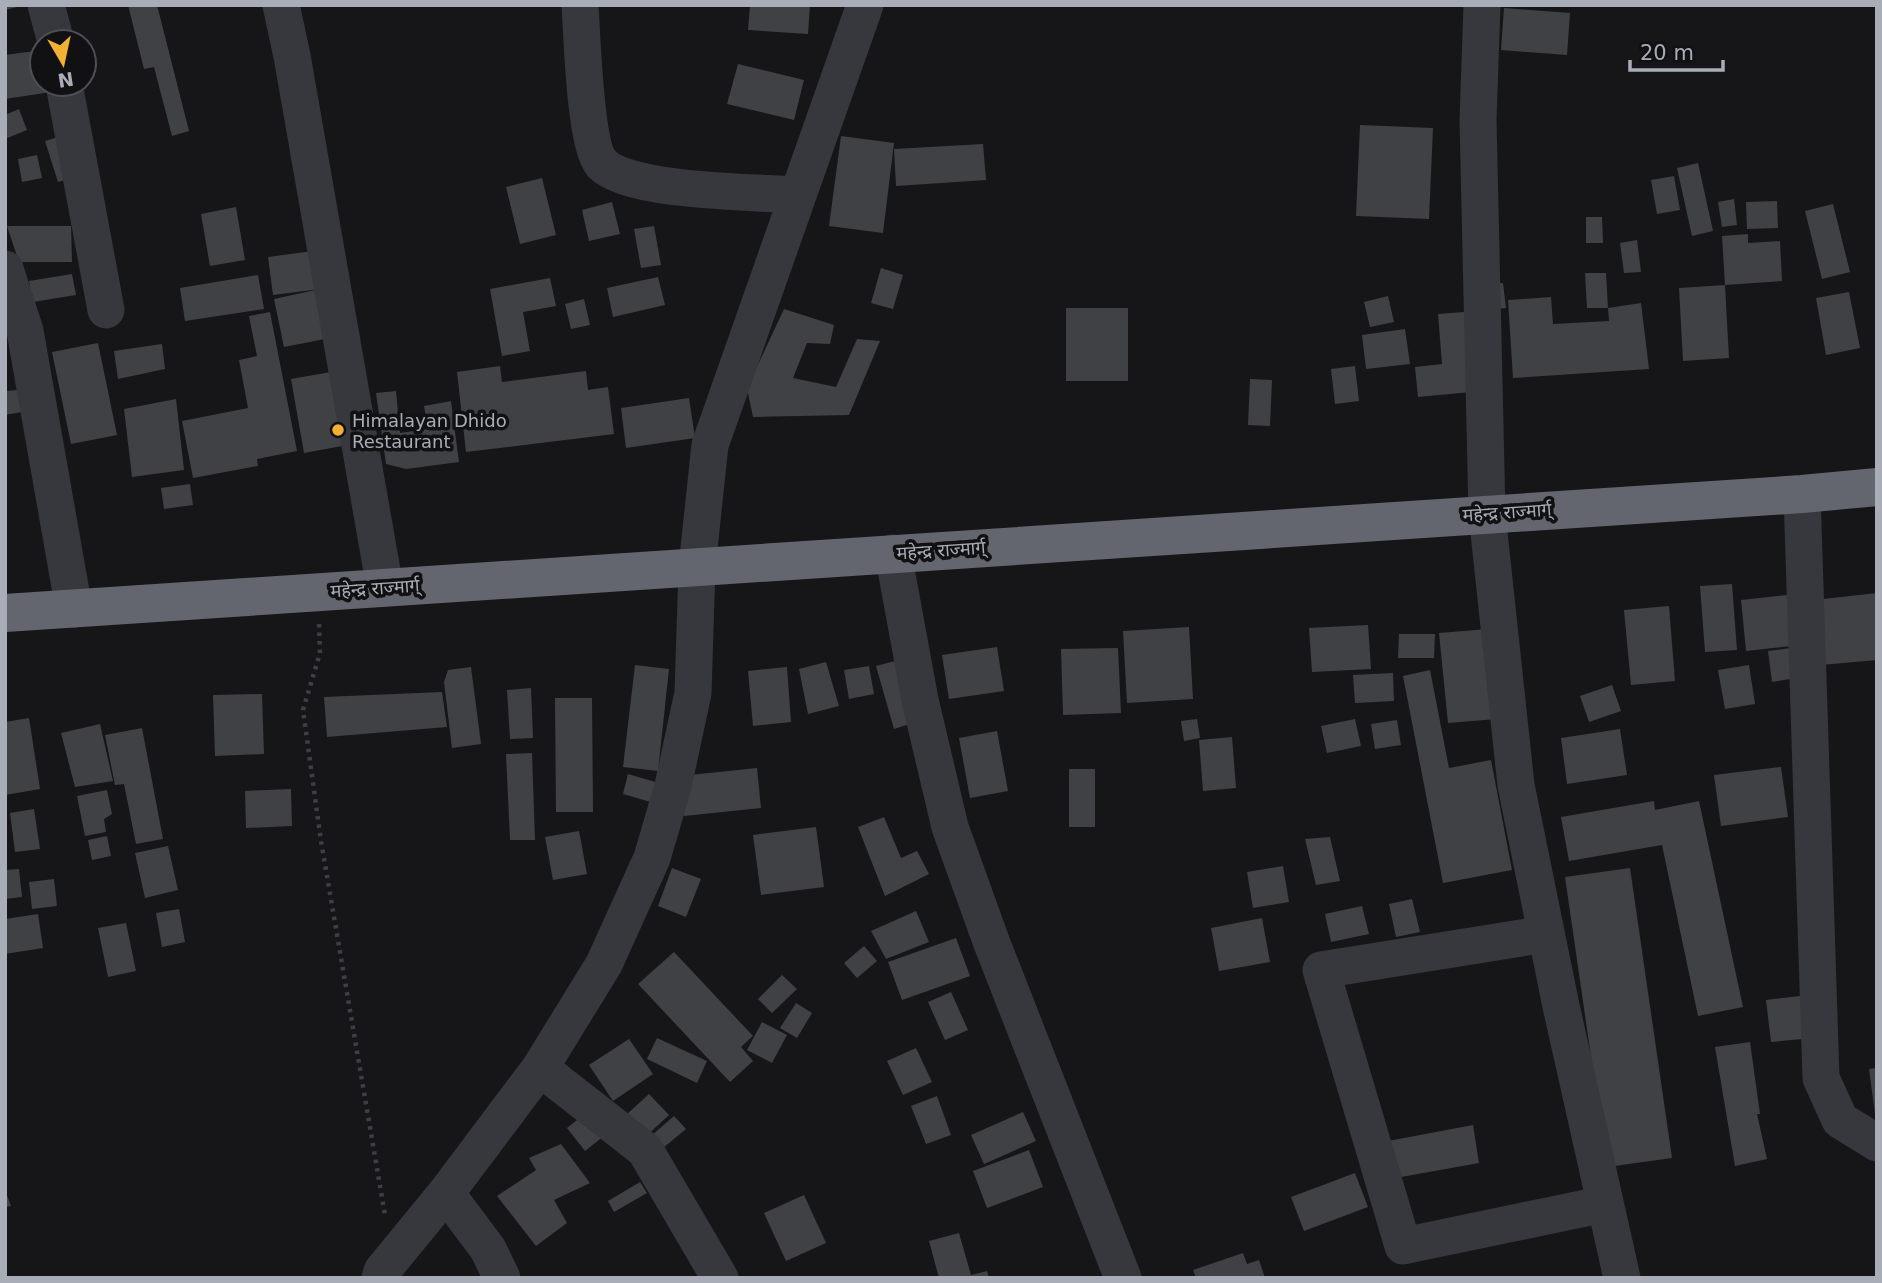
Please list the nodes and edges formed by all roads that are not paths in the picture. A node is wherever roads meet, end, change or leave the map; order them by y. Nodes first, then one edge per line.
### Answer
1 (46, 5) edge
2 (281, 5) edge
3 (580, 5) edge
4 (865, 5) edge
5 (1482, 5) edge
6 (52, 28) edge
7 (67, 98) edge
8 (796, 195) junction
9 (5, 269) edge
10 (106, 310) dead end
11 (1877, 487) edge
12 (1802, 494) junction
13 (1487, 514) junction
14 (893, 553) junction
15 (697, 567) junction
16 (385, 587) junction
17 (74, 609) junction
18 (5, 613) edge
19 (1546, 934) junction
20 (540, 1068) junction
21 (1877, 1143) edge
22 (446, 1193) junction
23 (1605, 1204) junction
24 (386, 1268) edge
25 (502, 1278) edge
26 (720, 1278) edge
27 (1123, 1278) edge
28 (1622, 1278) edge

1 - 6 street
2 - 16 street
3 - 8 street
4 - 8 street
5 - 13 street
7 - 10 street
8 - 15 street
9 - 17 street
11 - 12 highway, महेन्द्र राज्मार्ग्
12 - 13 highway, महेन्द्र राज्मार्ग्
12 - 21 street
13 - 14 highway, महेन्द्र राज्मार्ग्
13 - 19 street
14 - 15 highway, महेन्द्र राज्मार्ग्
14 - 27 street
15 - 16 highway, महेन्द्र राज्मार्ग्
15 - 20 street
16 - 17 highway, महेन्द्र राज्मार्ग्
17 - 18 highway, महेन्द्र राज्मार्ग्
19 - 23 street
19 - 23 street
20 - 22 street
20 - 26 street
22 - 24 street
22 - 25 street
23 - 28 street

